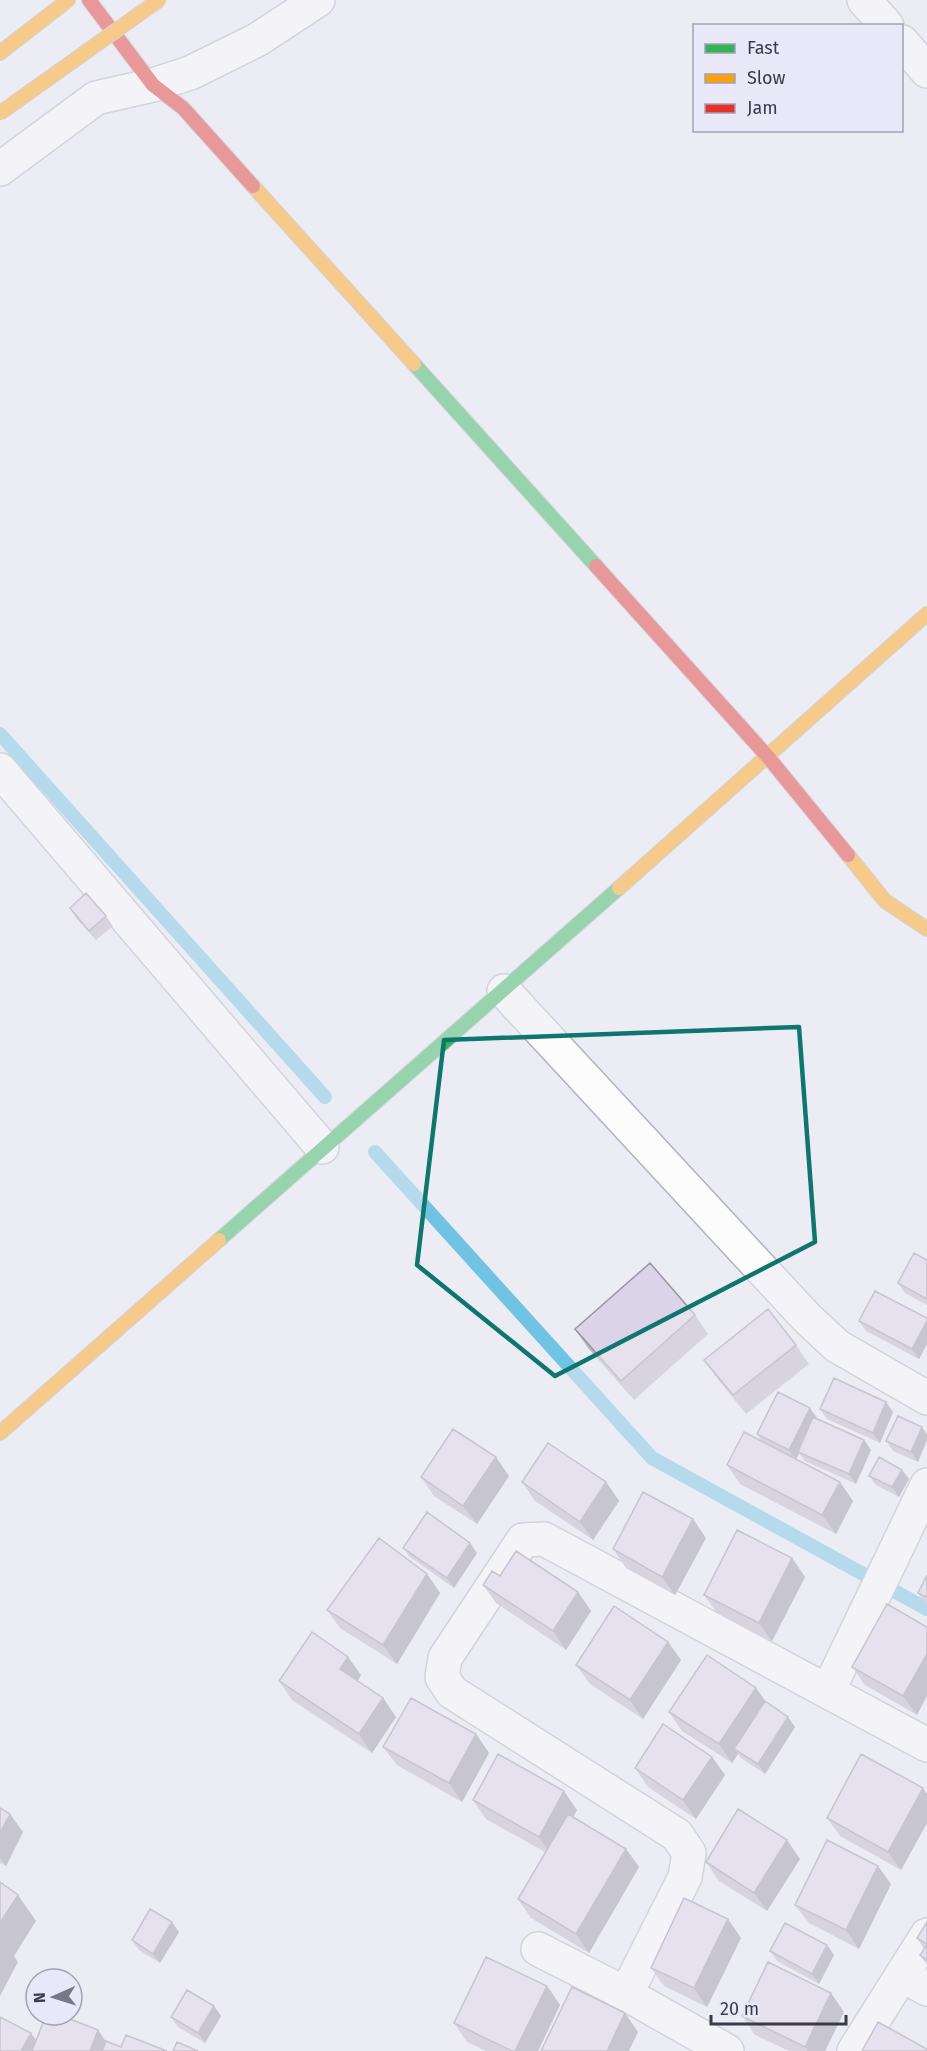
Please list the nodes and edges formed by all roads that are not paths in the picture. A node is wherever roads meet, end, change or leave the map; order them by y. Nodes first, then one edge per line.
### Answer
1 (68, 0) edge
2 (89, 0) edge
3 (159, 0) edge
4 (318, 0) edge
5 (864, 0) edge
6 (885, 24) edge
7 (903, 43) edge
8 (0, 53) edge
9 (927, 70) edge
10 (153, 86) junction
11 (0, 113) edge
12 (0, 169) edge
13 (927, 614) edge
14 (768, 757) junction
15 (0, 770) edge
16 (927, 928) edge
17 (504, 991) junction
18 (322, 1148) junction
19 (927, 1398) edge
20 (0, 1433) edge
21 (927, 1485) edge
22 (828, 1691) junction
23 (927, 1745) edge
24 (927, 1935) edge
25 (538, 1948) dead end
26 (914, 1982) edge
27 (626, 1995) junction
28 (727, 2051) edge
29 (855, 2051) edge

1 - 8 main road
2 - 10 main road
3 - 11 main road, bridge
4 - 10 street
5 - 6 street
7 - 9 street
10 - 12 street
10 - 14 main road
13 - 14 main road
14 - 16 main road
14 - 17 main road
15 - 18 street
17 - 18 main road
17 - 19 street
18 - 20 main road
21 - 22 street
22 - 23 street
22 - 27 street
24 - 26 street
25 - 27 street
26 - 29 street
27 - 28 street

